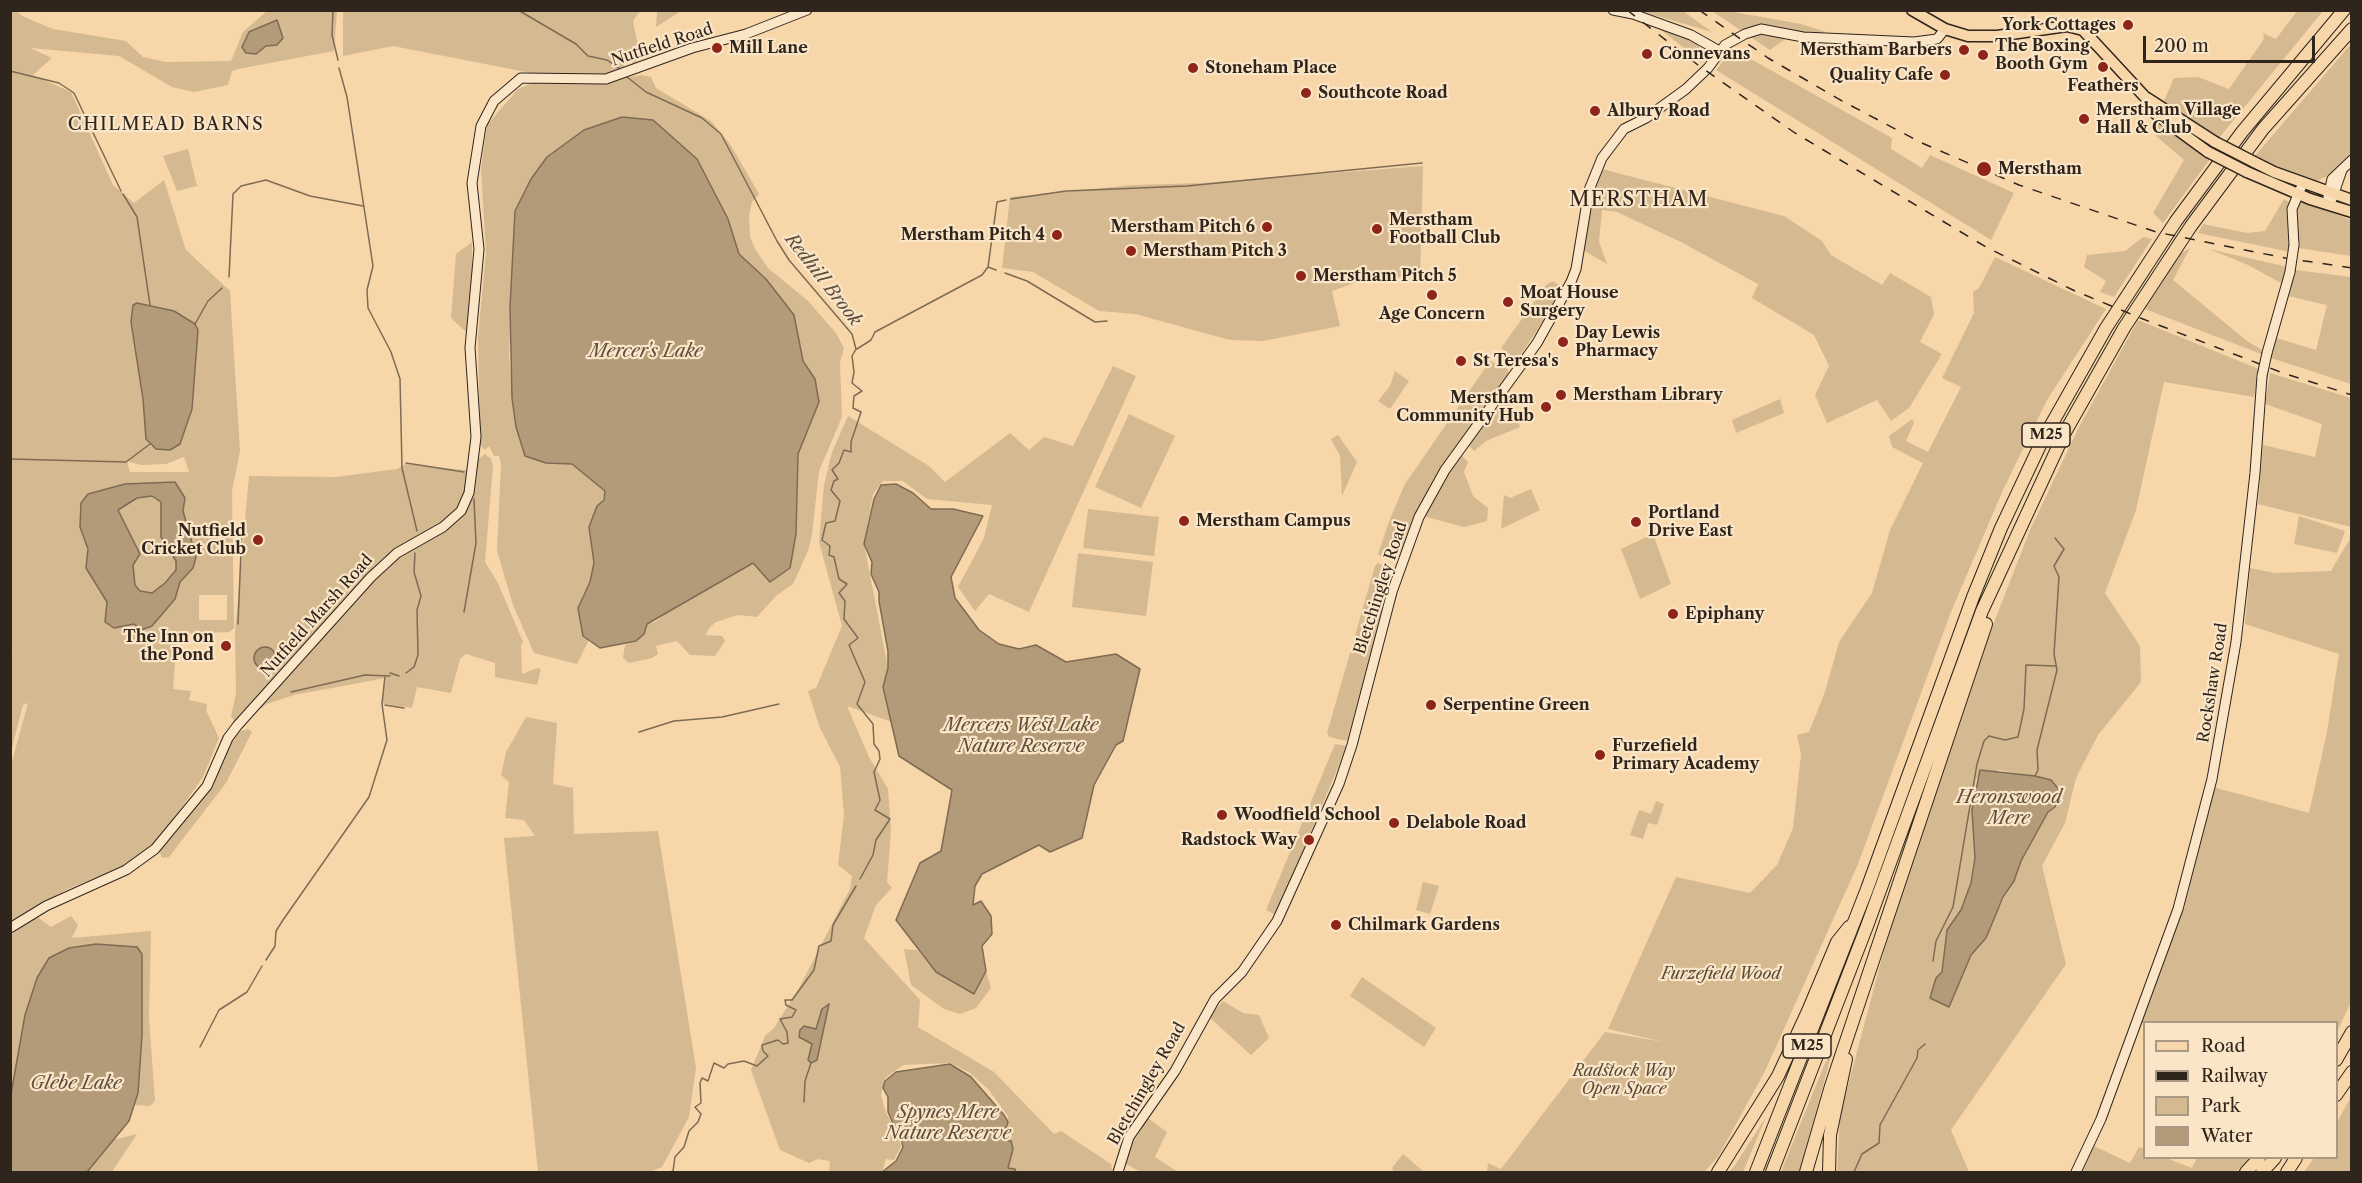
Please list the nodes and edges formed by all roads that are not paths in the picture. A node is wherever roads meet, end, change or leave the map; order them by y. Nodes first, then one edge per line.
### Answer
1 (807, 10) edge
2 (1613, 10) edge
3 (1912, 10) edge
4 (2344, 10) edge
5 (2352, 29) edge
6 (1945, 30) junction
7 (1721, 51) junction
8 (521, 78) joint
9 (2146, 98) junction
10 (2352, 160) edge
11 (2342, 170) junction
12 (2332, 179) junction
13 (2308, 185) junction
14 (2332, 193) junction
15 (2297, 194) junction
16 (2352, 200) edge
17 (2328, 204) junction
18 (2352, 212) edge
19 (2006, 553) junction
20 (1855, 919) junction
21 (10, 928) edge
22 (2352, 1032) edge
23 (1847, 1037) junction
24 (2338, 1058) edge
25 (2352, 1072) edge
26 (2338, 1093) edge
27 (2258, 1159) edge
28 (2274, 1159) edge
29 (1118, 1173) edge
30 (1718, 1173) edge
31 (1756, 1173) edge
32 (1772, 1173) edge
33 (1806, 1173) edge
34 (1829, 1173) edge
35 (2076, 1173) edge
36 (2246, 1173) edge
37 (2262, 1173) edge

1 - 8 street, Nutfield Road
2 - 7 street
3 - 6 main road
4 - 20 highway, M25
5 - 19 highway, M25
6 - 7 street, Bletchingley Road
6 - 9 main road
7 - 29 street, Bletchingley Road
8 - 21 street, Nutfield Marsh Road
9 - 13 main road, bridge
9 - 15 main road, bridge
10 - 11 street
11 - 12 street
11 - 14 street
12 - 13 street
12 - 14 street
13 - 14 main road
13 - 15 street, Rockshaw Road
14 - 16 main road
14 - 17 street
15 - 17 main road
15 - 35 street, Rockshaw Road, bridge
17 - 18 main road
19 - 23 highway
19 - 32 highway, M25
20 - 30 highway
20 - 31 highway, M25
22 - 24 highway
23 - 33 highway
23 - 34 highway
25 - 26 highway
27 - 36 highway
28 - 37 highway

